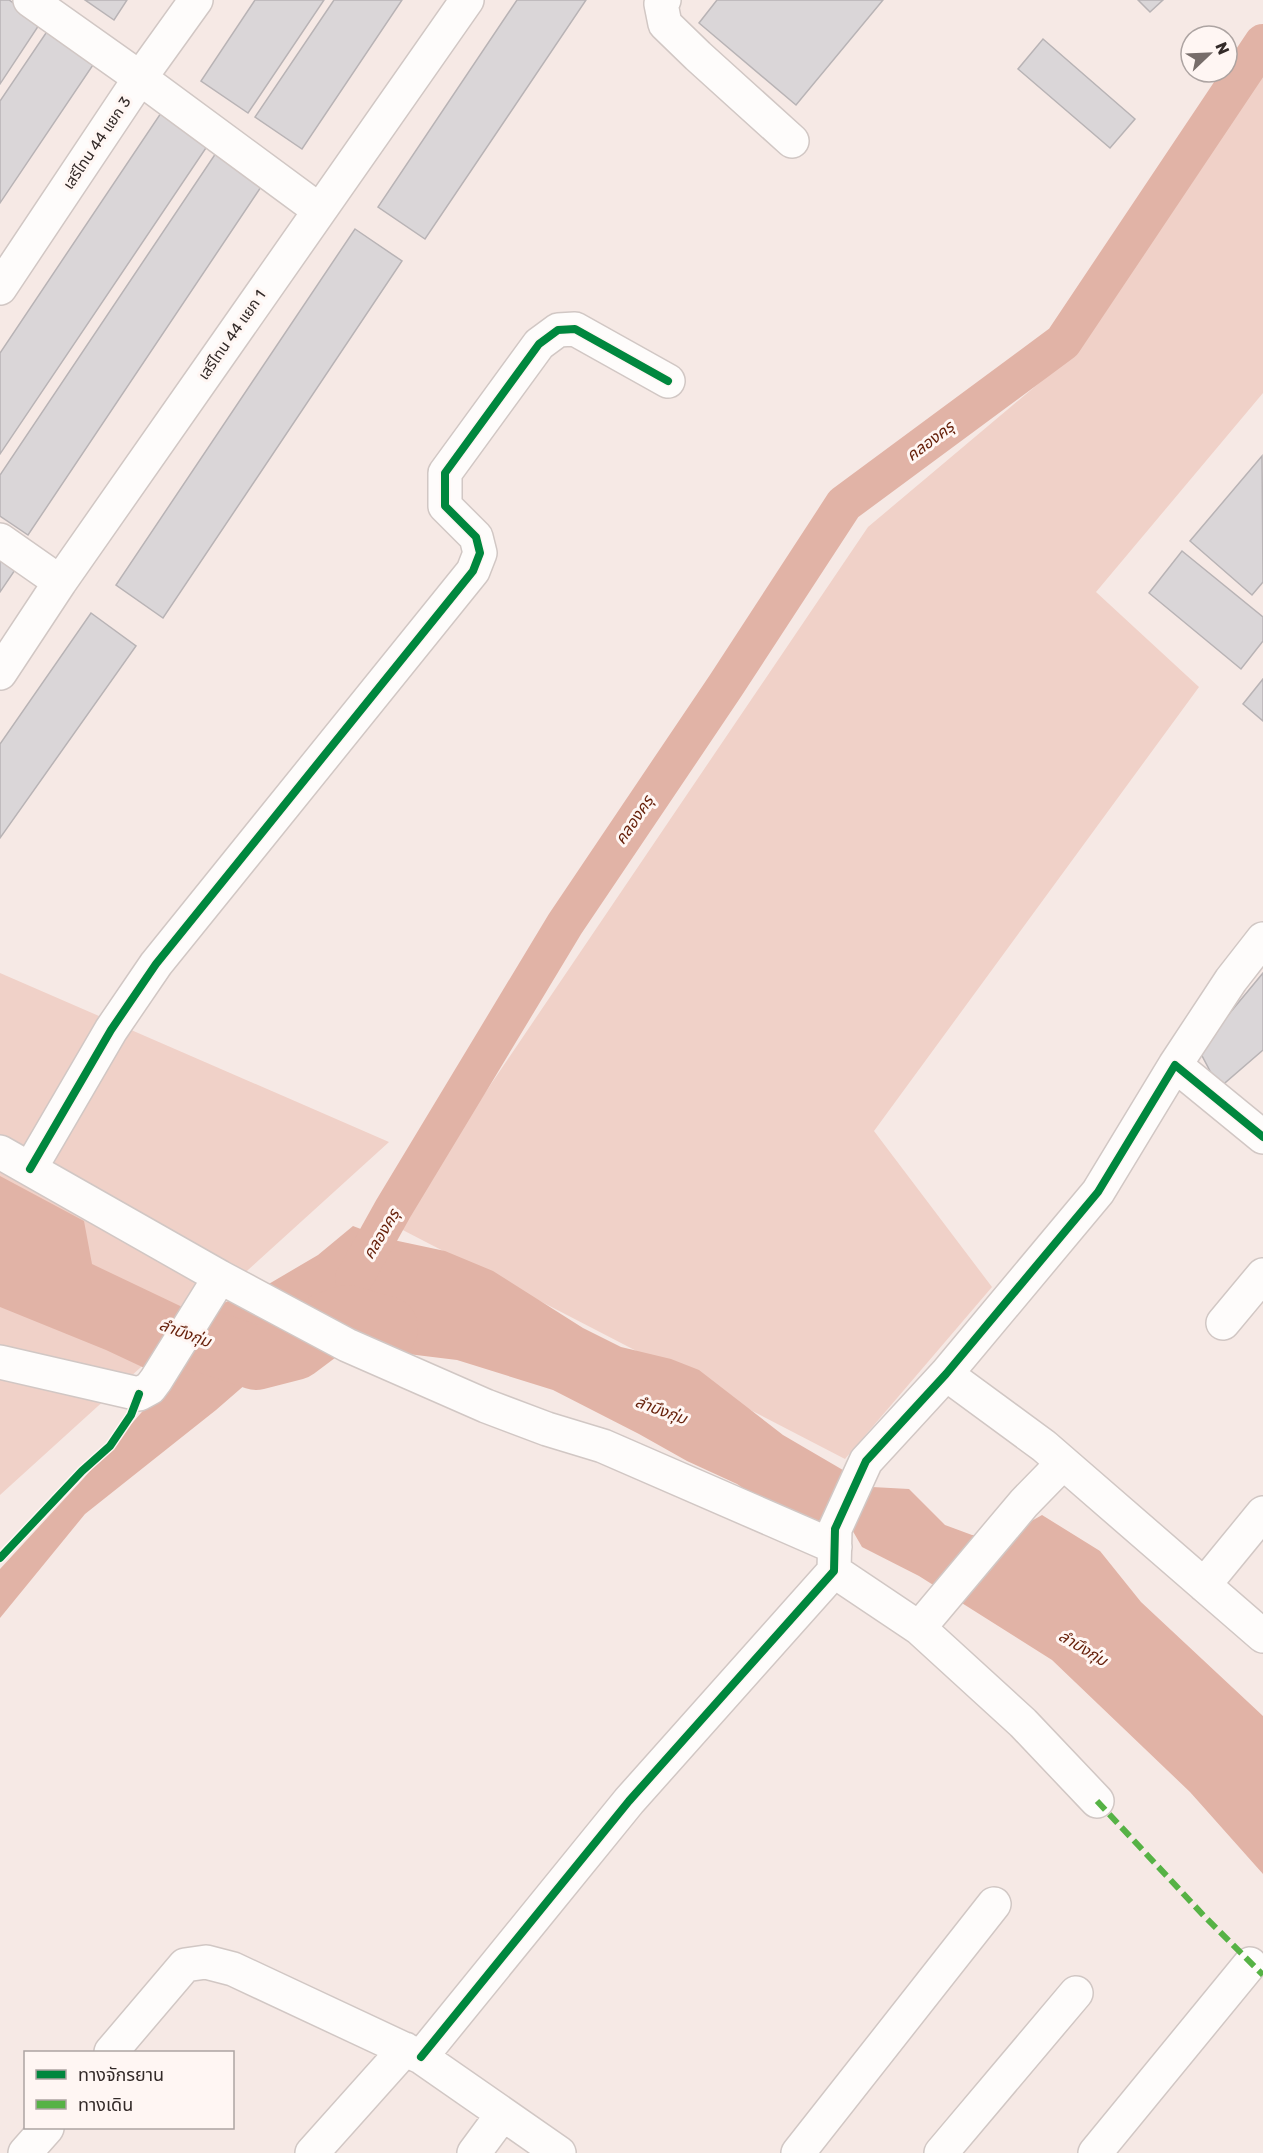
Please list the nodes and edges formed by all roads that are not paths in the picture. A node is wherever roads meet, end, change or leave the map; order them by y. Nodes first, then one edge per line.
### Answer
1 (30, 0) edge
2 (196, 0) edge
3 (467, 0) edge
4 (664, 0) edge
5 (140, 78) junction
6 (792, 141) dead end
7 (319, 210) junction
8 (0, 288) edge
9 (668, 381) dead end
10 (0, 540) edge
11 (60, 582) junction
12 (0, 673) edge
13 (1263, 939) edge
14 (1175, 1065) junction
15 (1263, 1137) edge
16 (0, 1152) edge
17 (30, 1169) junction
18 (1263, 1275) edge
19 (220, 1285) junction
20 (1222, 1323) dead end
21 (0, 1362) edge
22 (946, 1374) junction
23 (1063, 1463) junction
24 (1263, 1512) edge
25 (835, 1549) junction
26 (1204, 1585) junction
27 (919, 1628) junction
28 (1263, 1636) edge
29 (1097, 1801) dead end
30 (994, 1904) dead end
31 (1250, 1964) dead end
32 (1076, 1993) dead end
33 (112, 2051) edge
34 (413, 2053) junction
35 (502, 2115) junction
36 (45, 2129) edge
37 (25, 2153) edge
38 (312, 2153) edge
39 (474, 2153) edge
40 (559, 2153) edge
41 (798, 2153) edge
42 (941, 2153) edge
43 (1095, 2153) edge

1 - 5 street
2 - 5 street, เสรีไทน 44 แยก 3
3 - 7 street, เสรีไทน 44 แยก 1
4 - 6 street
5 - 7 street
5 - 8 street, เสรีไทน 44 แยก 3
7 - 11 street, เสรีไทน 44 แยก 1
9 - 17 street
10 - 11 street
11 - 12 street, เสรีไทน 44 แยก 1
13 - 14 street
14 - 15 street
14 - 22 street
16 - 17 street
17 - 19 street
18 - 20 street
19 - 21 street
19 - 25 street
22 - 23 street
22 - 25 street
23 - 26 street
23 - 27 street
24 - 26 street
25 - 27 street
25 - 34 street
26 - 28 street
27 - 29 street
30 - 41 street
31 - 43 street
32 - 42 street
33 - 34 street
34 - 35 street
34 - 38 street
35 - 39 street
35 - 40 street
36 - 37 street

